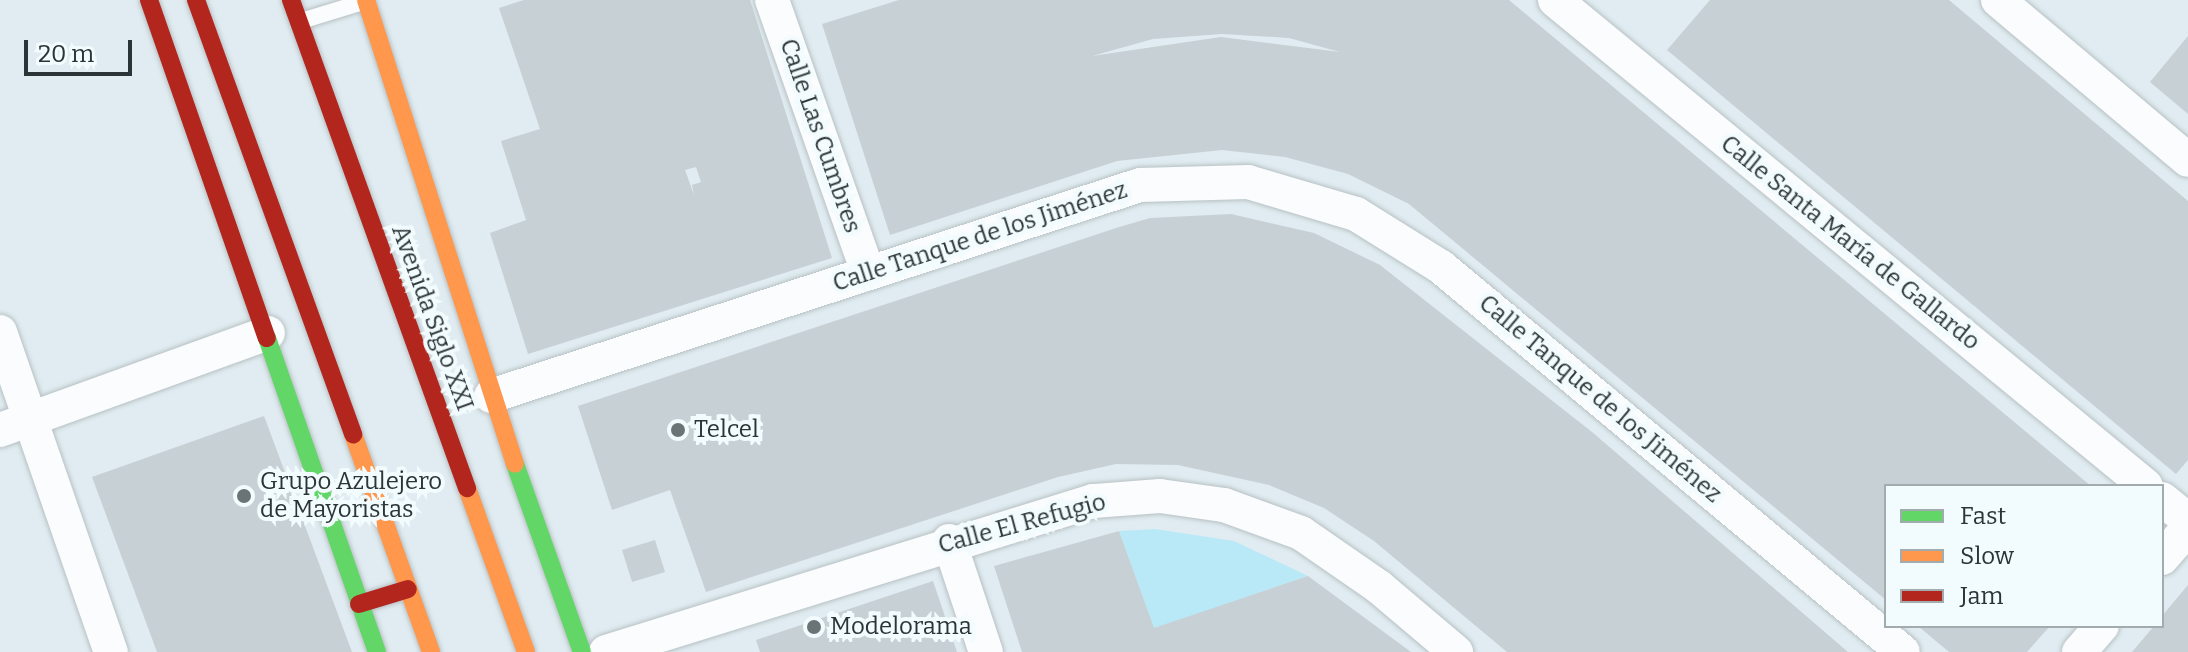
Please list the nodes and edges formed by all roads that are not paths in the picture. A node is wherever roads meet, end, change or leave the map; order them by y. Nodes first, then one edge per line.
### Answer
1 (149, 0) edge
2 (196, 0) edge
3 (291, 0) edge
4 (367, 0) edge
5 (1555, 0) edge
6 (1998, 0) edge
7 (780, 2) edge
8 (300, 22) junction
9 (2188, 160) edge
10 (868, 273) junction
11 (0, 332) edge
12 (268, 333) junction
13 (491, 396) junction
14 (15, 425) edge
15 (2144, 484) edge
16 (2164, 501) edge
17 (2188, 520) edge
18 (2188, 528) edge
19 (949, 541) junction
20 (2164, 556) edge
21 (408, 589) junction
22 (359, 604) junction
23 (2100, 628) edge
24 (111, 652) edge
25 (377, 652) edge
26 (431, 652) edge
27 (526, 652) edge
28 (582, 652) edge
29 (606, 652) edge
30 (986, 652) edge
31 (1456, 652) edge
32 (1903, 652) edge
33 (2079, 652) edge

1 - 12 main road
2 - 21 main road
3 - 8 main road, Avenida Siglo XXI
4 - 8 lane
4 - 13 main road, Avenida Siglo XXI
5 - 15 street, Calle Santa María de Gallardo
6 - 9 street
7 - 10 street, Calle Las Cumbres
8 - 27 main road, Avenida Siglo XXI
10 - 13 street, Calle Tanque de los Jiménez
10 - 32 street, Calle Tanque de los Jiménez
11 - 14 street
12 - 14 street
12 - 22 main road
13 - 28 main road, Avenida Siglo XXI
14 - 24 street
16 - 17 street
18 - 20 street
19 - 29 street, Calle El Refugio
19 - 30 street
19 - 31 street, Calle El Refugio
21 - 22 main road
21 - 26 main road
22 - 25 main road
23 - 33 street

